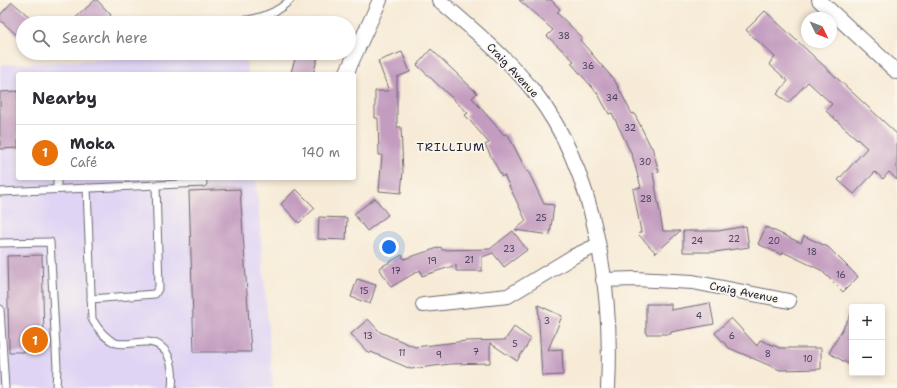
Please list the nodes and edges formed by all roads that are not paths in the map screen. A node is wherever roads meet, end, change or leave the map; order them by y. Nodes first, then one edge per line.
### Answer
1 (290, 0) edge
2 (380, 0) edge
3 (439, 0) edge
4 (819, 0) edge
5 (265, 16) edge
6 (356, 52) edge
7 (352, 60) edge
8 (347, 72) edge
9 (897, 72) edge
10 (57, 180) edge
11 (203, 183) dead end
12 (156, 185) junction
13 (87, 188) junction
14 (57, 189) junction
15 (0, 192) edge
16 (0, 243) edge
17 (598, 245) junction
18 (603, 280) junction
19 (91, 299) junction
20 (789, 301) dead end
21 (424, 305) dead end
22 (0, 309) edge
23 (5, 388) edge
24 (56, 388) edge
25 (172, 388) edge
26 (608, 388) edge

1 - 5 lane
2 - 6 street
3 - 17 street, Craig Avenue
4 - 9 street
7 - 8 street
10 - 14 lane
11 - 12 lane
12 - 13 lane
12 - 19 lane
13 - 14 lane
13 - 19 lane
14 - 15 lane
16 - 24 lane
17 - 18 street, Craig Avenue
17 - 21 street
18 - 20 street, Craig Avenue
18 - 26 street, Craig Avenue
19 - 25 lane
22 - 23 lane

